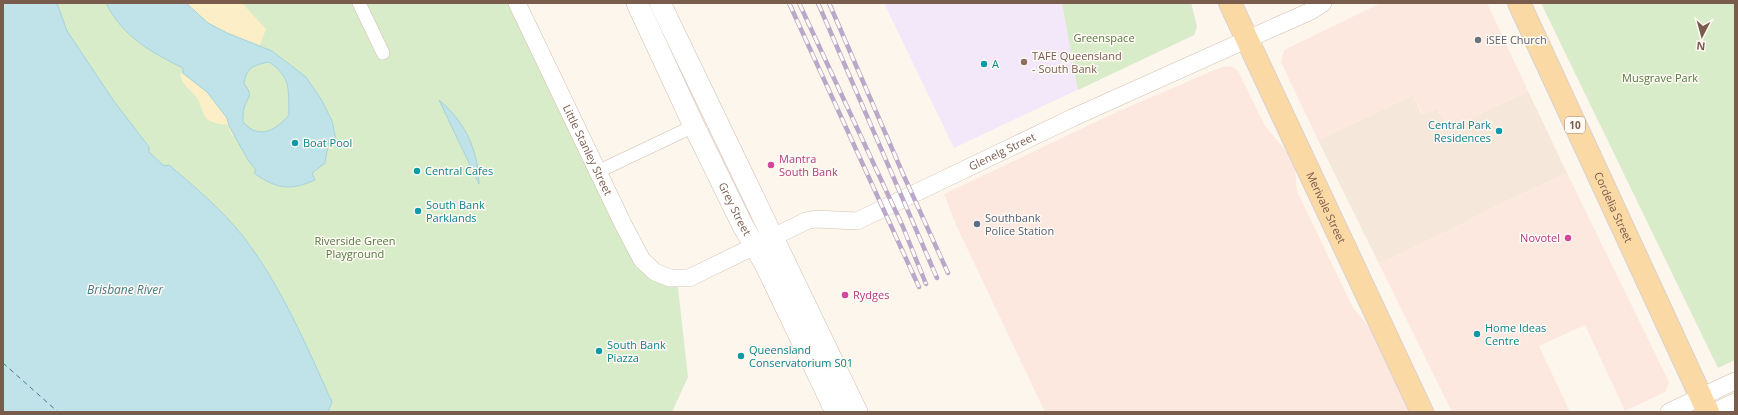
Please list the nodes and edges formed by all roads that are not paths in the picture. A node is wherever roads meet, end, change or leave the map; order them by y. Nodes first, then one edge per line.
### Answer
1 (359, 3) edge
2 (517, 3) edge
3 (637, 3) edge
4 (660, 3) edge
5 (1230, 3) edge
6 (1323, 3) edge
7 (1519, 3) edge
8 (1247, 39) junction
9 (383, 53) dead end
10 (694, 126) junction
11 (597, 172) junction
12 (763, 241) junction
13 (677, 279) joint
14 (1735, 381) edge
15 (1735, 402) edge
16 (1708, 407) edge
17 (836, 412) edge
18 (857, 412) edge
19 (1422, 412) edge
20 (1669, 412) edge

1 - 9 street
2 - 11 street, Little Stanley Street
3 - 10 street, Grey Street
4 - 12 street, Grey Street
5 - 8 main road, Merivale Street
6 - 8 street, Glenelg Street
7 - 16 main road, Cordelia Street / 10
8 - 12 street, Glenelg Street
8 - 19 main road, Merivale Street
10 - 11 street
10 - 12 street, Grey Street
11 - 13 street, Little Stanley Street
12 - 13 street, Glenelg Street
12 - 17 street, Grey Street
12 - 18 street, Grey Street
14 - 16 street
15 - 16 street
16 - 20 street

